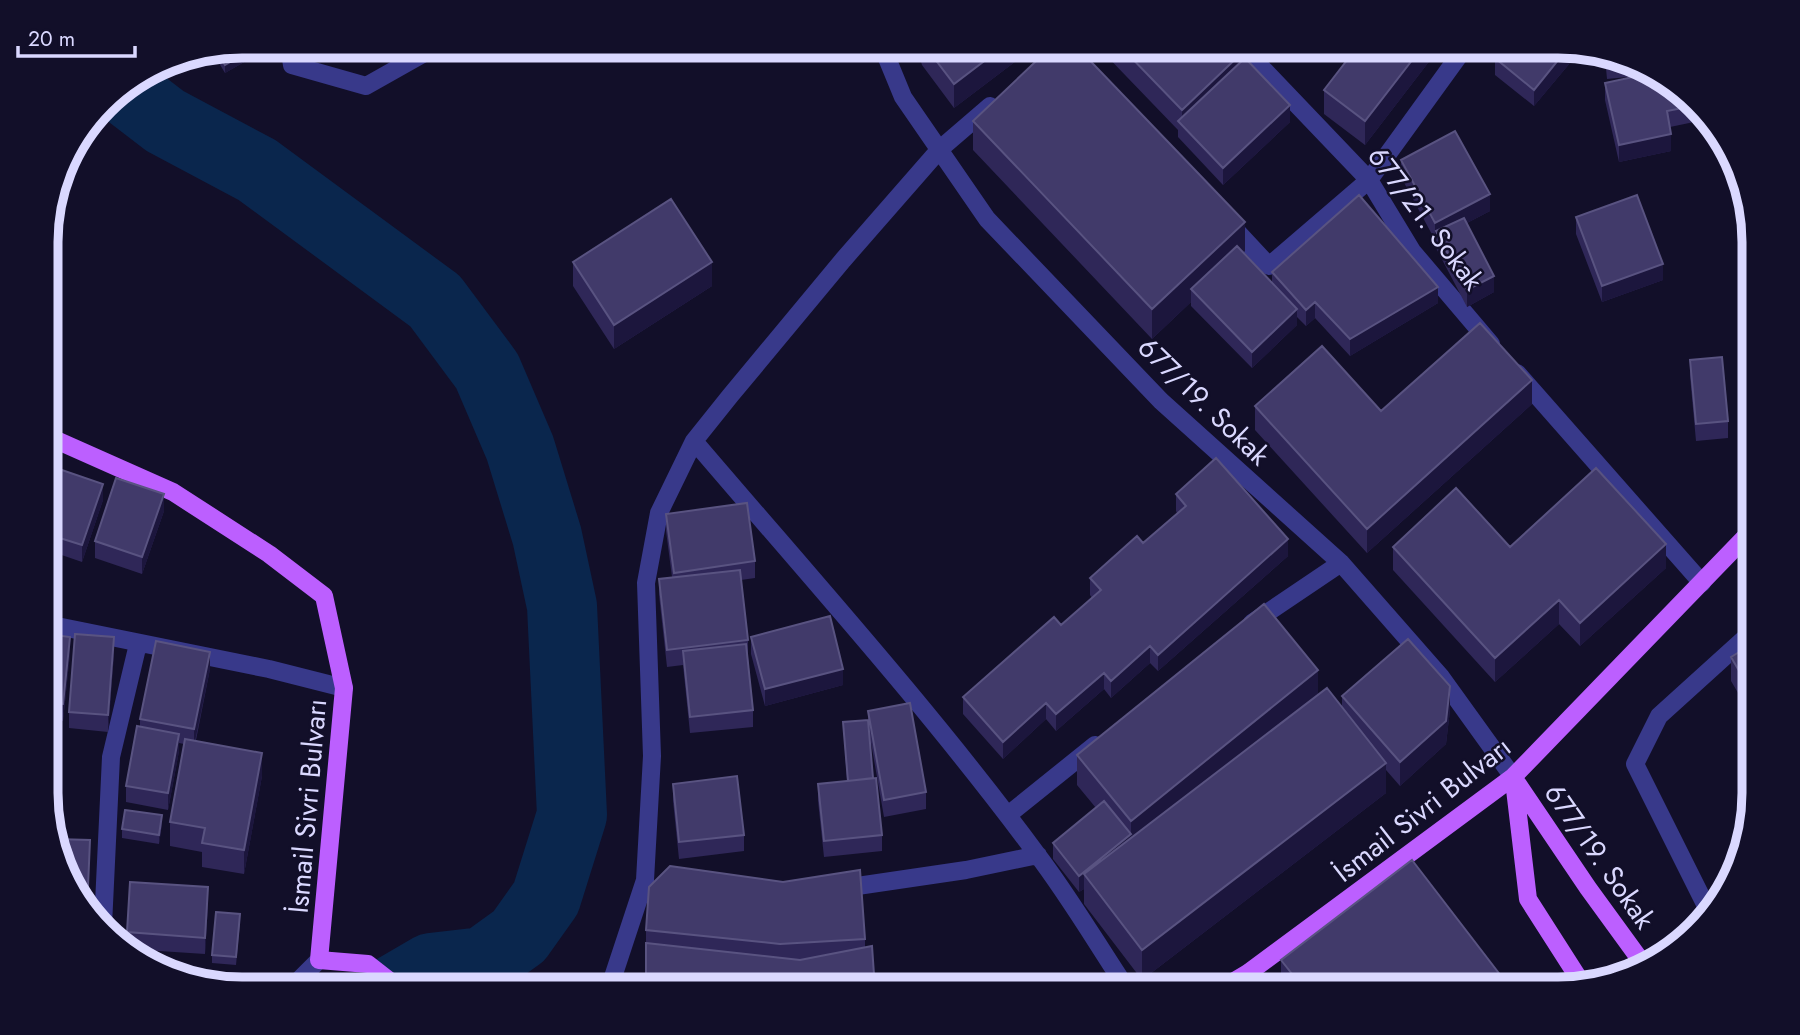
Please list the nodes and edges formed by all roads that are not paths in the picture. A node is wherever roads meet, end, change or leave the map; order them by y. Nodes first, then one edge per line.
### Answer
1 (291, 58) edge
2 (416, 58) edge
3 (887, 58) edge
4 (1252, 58) edge
5 (1457, 58) edge
6 (999, 97) edge
7 (940, 149) junction
8 (1369, 180) junction
9 (1223, 216) edge
10 (58, 441) edge
11 (695, 441) junction
12 (1742, 541) edge
13 (1341, 564) junction
14 (1702, 583) junction
15 (58, 626) edge
16 (1237, 633) edge
17 (1742, 641) edge
18 (138, 644) junction
19 (344, 688) junction
20 (1105, 736) edge
21 (1513, 777) junction
22 (1008, 815) junction
23 (1038, 855) junction
24 (817, 891) edge
25 (1705, 904) edge
26 (103, 915) edge
27 (1640, 958) edge
28 (319, 960) junction
29 (1248, 973) junction
30 (1577, 976) edge
31 (302, 977) edge
32 (385, 977) edge
33 (614, 977) edge
34 (1119, 977) edge
35 (1241, 977) edge
36 (1250, 977) edge

1 - 2 street
3 - 7 street, 677/19. Sokak
4 - 8 street, 677/21. Sokak
5 - 8 street
6 - 7 street
7 - 11 street
7 - 13 street, 677/19. Sokak
8 - 9 street
8 - 14 street, 677/21. Sokak
10 - 19 main road, İsmail Sivri Bulvarı
11 - 22 street
11 - 33 street
12 - 14 main road, İsmail Sivri Bulvarı
13 - 16 street
13 - 21 street, 677/19. Sokak
14 - 21 main road, İsmail Sivri Bulvarı
15 - 18 street
17 - 25 street
18 - 19 street
18 - 26 street
19 - 28 main road, İsmail Sivri Bulvarı
20 - 22 street
21 - 27 main road, 677/19. Sokak
21 - 29 main road, İsmail Sivri Bulvarı
21 - 30 main road, 677/19. Sokak
22 - 23 street
23 - 24 street
23 - 34 street
28 - 31 street
28 - 32 main road
29 - 35 main road, İsmail Sivri Bulvarı
29 - 36 street

